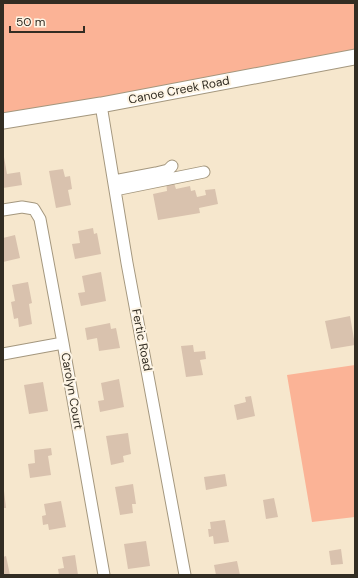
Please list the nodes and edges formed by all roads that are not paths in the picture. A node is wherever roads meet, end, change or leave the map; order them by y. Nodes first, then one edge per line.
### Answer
1 (355, 57) edge
2 (101, 105) junction
3 (3, 122) edge
4 (172, 166) dead end
5 (204, 172) dead end
6 (114, 185) junction
7 (3, 210) edge
8 (63, 343) junction
9 (3, 354) edge
10 (104, 575) edge
11 (185, 575) edge

1 - 2 main road, Canoe Creek Road
2 - 3 main road, Canoe Creek Road
2 - 6 street, Fertic Road
4 - 6 street
5 - 6 street
6 - 11 street, Fertic Road
7 - 8 street, Carolyn Court
8 - 9 street
8 - 10 street, Carolyn Court

